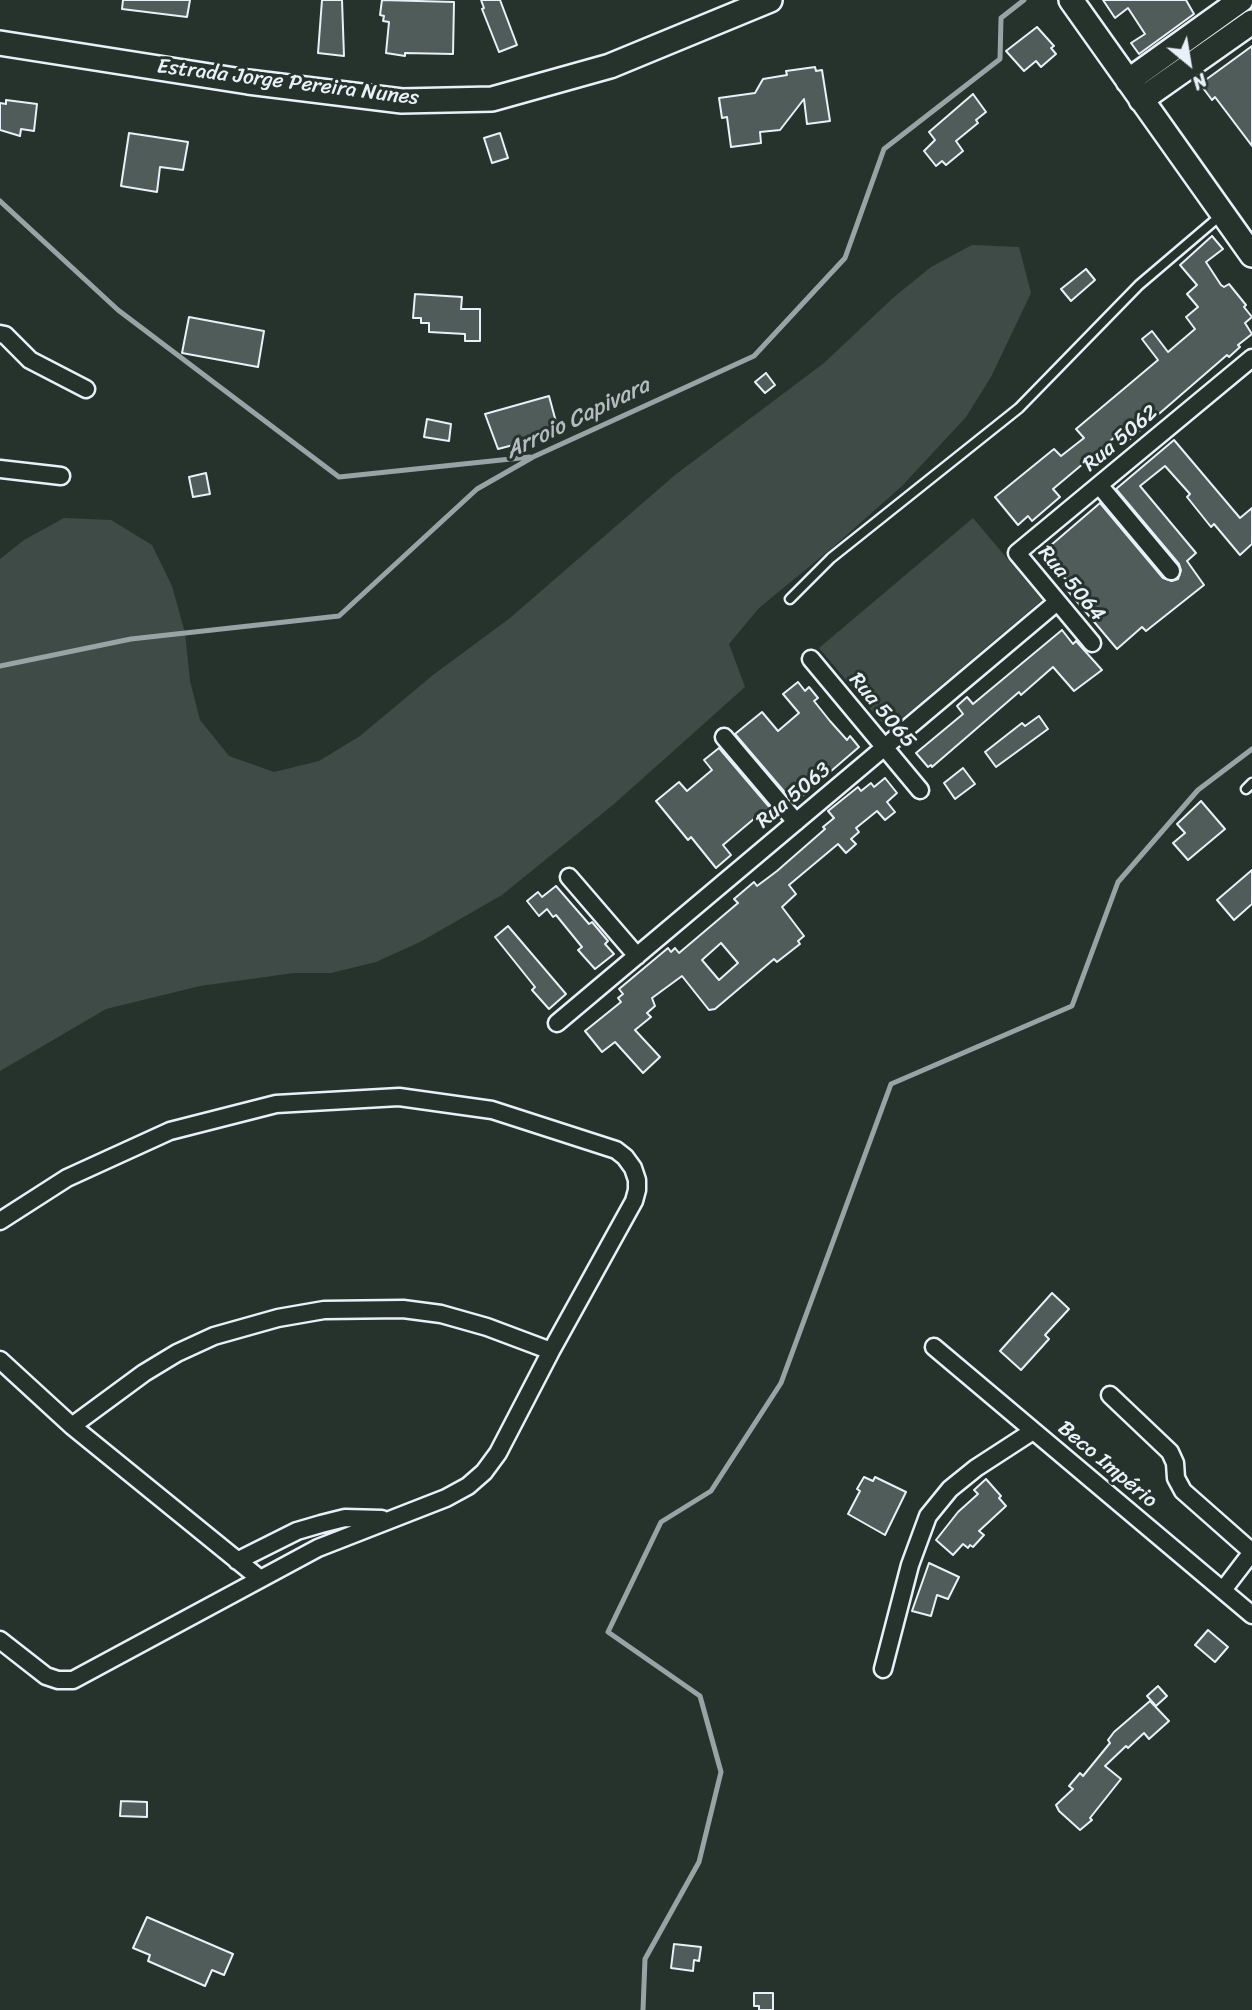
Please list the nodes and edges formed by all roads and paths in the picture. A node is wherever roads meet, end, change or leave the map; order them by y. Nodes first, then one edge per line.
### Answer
1 (770, 0) edge
2 (1070, 0) edge
3 (1241, 0) edge
4 (1252, 22) edge
5 (0, 43) edge
6 (1135, 91) junction
7 (1223, 214) junction
8 (1252, 255) edge
9 (0, 334) edge
10 (1252, 358) edge
11 (86, 389) dead end
12 (0, 469) edge
13 (61, 476) dead end
14 (1099, 485) junction
15 (1017, 553) joint
16 (1171, 570) dead end
17 (789, 599) dead end
18 (1057, 601) junction
19 (1092, 643) dead end
20 (811, 659) dead end
21 (724, 737) dead end
22 (884, 747) junction
23 (920, 790) dead end
24 (796, 822) junction
25 (569, 877) dead end
26 (637, 956) junction
27 (557, 1023) dead end
28 (0, 1221) edge
29 (934, 1347) dead end
30 (551, 1351) junction
31 (0, 1360) edge
32 (1110, 1395) dead end
33 (72, 1426) junction
34 (1033, 1431) junction
35 (388, 1520) junction
36 (1252, 1552) edge
37 (237, 1561) junction
38 (259, 1578) junction
39 (1223, 1590) junction
40 (1252, 1615) edge
41 (0, 1640) edge
42 (883, 1669) dead end

1 - 5 street, Estrada Jorge Pereira Nunes
2 - 6 street
3 - 6 street
4 - 6 street
6 - 7 street
7 - 8 street
7 - 17 lane
9 - 11 street
10 - 14 street, Rua 5062
12 - 13 street
14 - 15 street, Rua 5062
14 - 16 street
15 - 18 street, Rua 5064
18 - 19 street, Rua 5064
18 - 22 street, Rua 5063
20 - 22 street, Rua 5065
21 - 24 street
22 - 23 street, Rua 5065
22 - 24 street, Rua 5063
24 - 26 street, Rua 5063
25 - 26 street
26 - 27 street, Rua 5063
28 - 30 street
29 - 34 street, Beco Império
30 - 33 street
30 - 35 street
31 - 33 street
32 - 36 street
33 - 37 street
34 - 39 street, Beco Império
34 - 42 street
35 - 37 street
35 - 38 street
36 - 39 street
37 - 38 street
38 - 41 street
39 - 40 street, Beco Império

